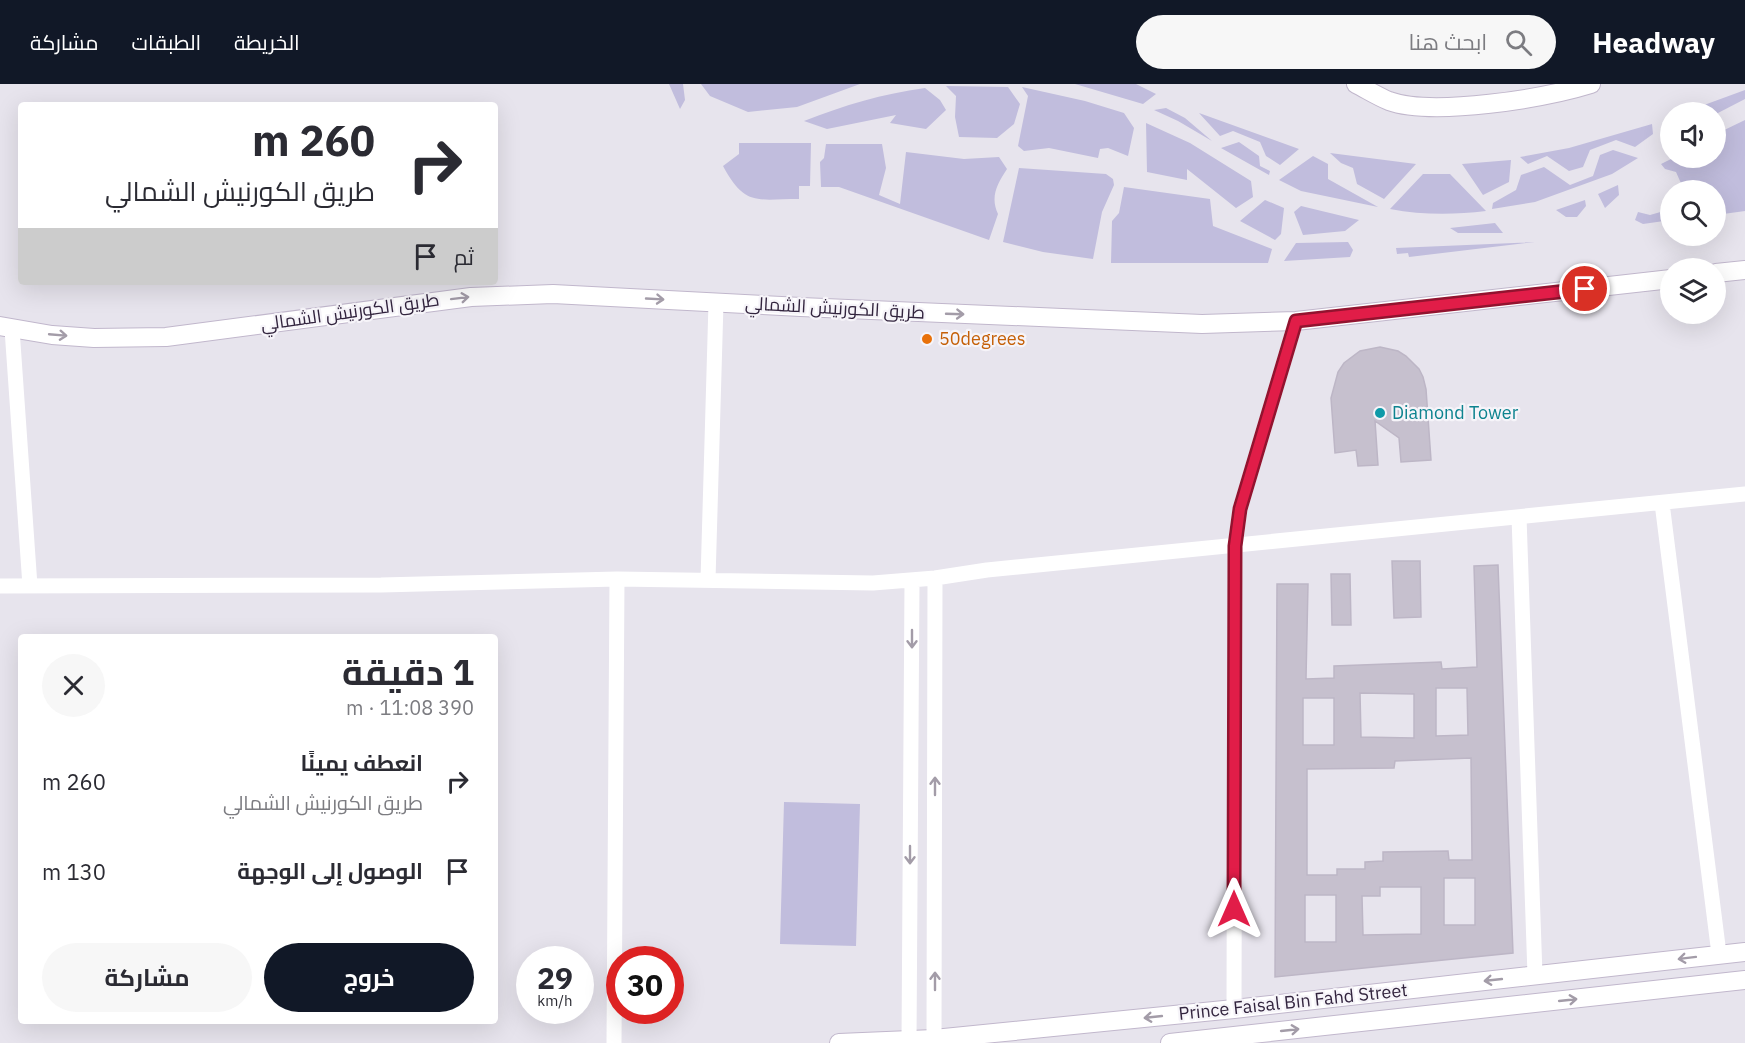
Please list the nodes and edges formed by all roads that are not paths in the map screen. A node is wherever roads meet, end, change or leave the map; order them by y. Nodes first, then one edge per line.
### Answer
1 (1356, 84) edge
2 (1591, 84) edge
3 (1745, 270) edge
4 (1726, 272) edge
5 (1660, 280) edge
6 (716, 303) junction
7 (1296, 321) junction
8 (6, 327) edge
9 (1745, 494) edge
10 (1662, 503) junction
11 (1519, 517) junction
12 (1235, 546) junction
13 (935, 578) junction
14 (617, 579) junction
15 (708, 580) junction
16 (912, 581) junction
17 (0, 586) edge
18 (30, 586) junction
19 (1745, 952) edge
20 (1719, 954) junction
21 (1535, 975) junction
22 (1745, 980) edge
23 (1234, 1009) junction
24 (934, 1039) junction
25 (909, 1041) junction
26 (614, 1043) edge
27 (839, 1043) edge
28 (1170, 1043) edge

1 - 2 main road
3 - 4 main road
5 - 7 main road, طريق الكورنيش الشمالي
6 -> 7 main road, طريق الكورنيش الشمالي
8 -> 6 main road, طريق الكورنيش الشمالي
6 - 15 street
7 - 12 street
8 - 18 street
9 - 10 street
10 - 11 street
10 - 20 street
11 - 12 street
11 - 21 street
12 - 13 street
12 - 23 street
13 - 16 street
24 -> 13 street
14 - 15 street
14 - 18 street
14 - 26 street
15 - 16 street
16 -> 25 street
17 - 18 street
19 - 20 main road, Prince Faisal Bin Fahd Street
20 -> 21 main road, Prince Faisal Bin Fahd Street
21 -> 23 main road, Prince Faisal Bin Fahd Street
28 -> 22 main road, Prince Faisal Bin Fahd Street
23 -> 24 main road, Prince Faisal Bin Fahd Street
24 - 25 main road, Prince Faisal Bin Fahd Street
25 - 27 main road, Prince Faisal Bin Fahd Street

